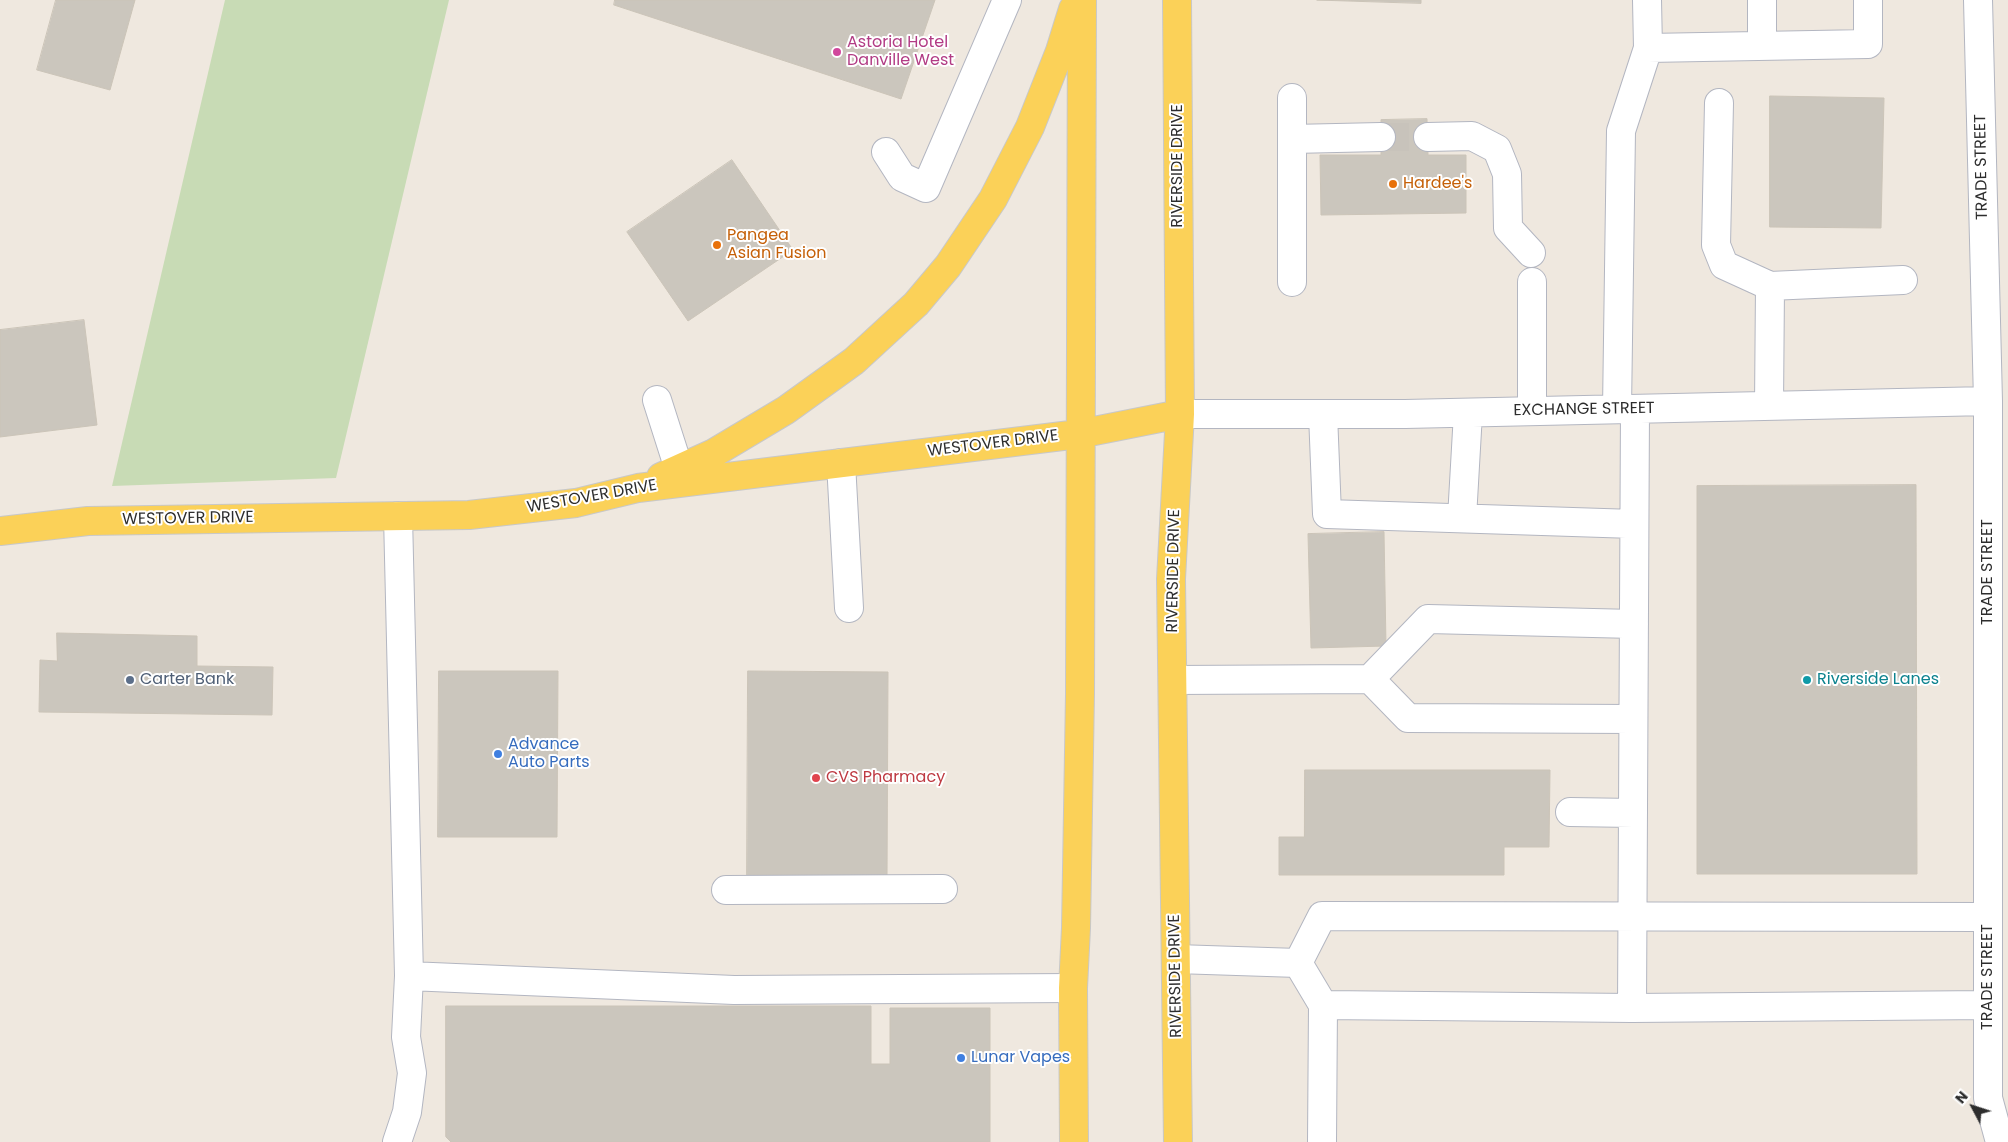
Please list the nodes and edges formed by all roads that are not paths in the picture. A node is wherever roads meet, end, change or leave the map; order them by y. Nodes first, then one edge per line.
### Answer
1 (1008, 0) edge
2 (1075, 0) edge
3 (1082, 0) edge
4 (1177, 0) edge
5 (1647, 0) edge
6 (1762, 0) edge
7 (1868, 0) edge
8 (1978, 0) edge
9 (1762, 46) junction
10 (1648, 48) junction
11 (1292, 98) dead end
12 (1719, 103) dead end
13 (1428, 137) tunnel mouth
14 (1381, 138) tunnel mouth
15 (1292, 139) junction
16 (886, 152) dead end
17 (1531, 253) dead end
18 (1902, 280) dead end
19 (1292, 282) dead end
20 (1532, 282) dead end
21 (1770, 286) junction
22 (657, 400) dead end
23 (1988, 400) junction
24 (1769, 406) junction
25 (1626, 409) junction
26 (1532, 411) junction
27 (1468, 413) junction
28 (1180, 414) junction
29 (1323, 414) junction
30 (1080, 434) junction
31 (841, 463) junction
32 (679, 469) junction
33 (638, 488) junction
34 (398, 516) junction
35 (1462, 518) junction
36 (1634, 524) junction
37 (0, 531) edge
38 (849, 608) dead end
39 (1634, 624) junction
40 (1370, 679) junction
41 (1173, 680) junction
42 (1633, 719) junction
43 (1570, 812) dead end
44 (1633, 812) junction
45 (943, 888) dead end
46 (726, 890) dead end
47 (1633, 917) junction
48 (1988, 917) junction
49 (1176, 959) junction
50 (1298, 963) junction
51 (410, 976) junction
52 (1073, 988) junction
53 (1323, 1005) junction
54 (1988, 1005) junction
55 (1632, 1008) junction
56 (397, 1142) edge
57 (1074, 1142) edge
58 (1178, 1142) edge
59 (1322, 1142) edge
60 (2000, 1142) edge

1 - 16 street
2 - 32 main road
3 - 30 main road
4 - 28 main road, RIVERSIDE DRIVE
5 - 10 street
6 - 9 street
7 - 9 street
8 - 23 street, TRADE STREET
9 - 10 street
10 - 25 street
11 - 15 street
12 - 21 street
13 - 17 street
14 - 15 street
15 - 19 street
18 - 21 street
20 - 26 street
21 - 24 street
22 - 32 street
23 - 24 street, EXCHANGE STREET
23 - 48 street, TRADE STREET
24 - 25 street, EXCHANGE STREET
25 - 26 street, EXCHANGE STREET
25 - 36 street
26 - 27 street, EXCHANGE STREET
27 - 29 street, EXCHANGE STREET
27 - 35 street
28 - 29 street, EXCHANGE STREET
28 - 30 main road, WESTOVER DRIVE
28 - 41 main road, RIVERSIDE DRIVE
29 - 35 street
30 - 31 main road, WESTOVER DRIVE
30 - 52 main road
31 - 33 main road, WESTOVER DRIVE
31 - 38 street
32 - 33 main road
33 - 34 main road, WESTOVER DRIVE
34 - 37 main road, WESTOVER DRIVE
34 - 51 street
35 - 36 street
36 - 39 street
39 - 40 street
39 - 42 street
40 - 41 street
40 - 42 street
41 - 49 main road, RIVERSIDE DRIVE
42 - 44 street
43 - 44 street
44 - 47 street
45 - 46 street
47 - 48 street
47 - 50 street
47 - 55 street
48 - 54 street, TRADE STREET
49 - 50 street
49 - 58 main road, RIVERSIDE DRIVE
50 - 53 street
51 - 52 street
51 - 56 street
52 - 57 main road
53 - 55 street
53 - 59 street
54 - 55 street
54 - 60 street, TRADE STREET

